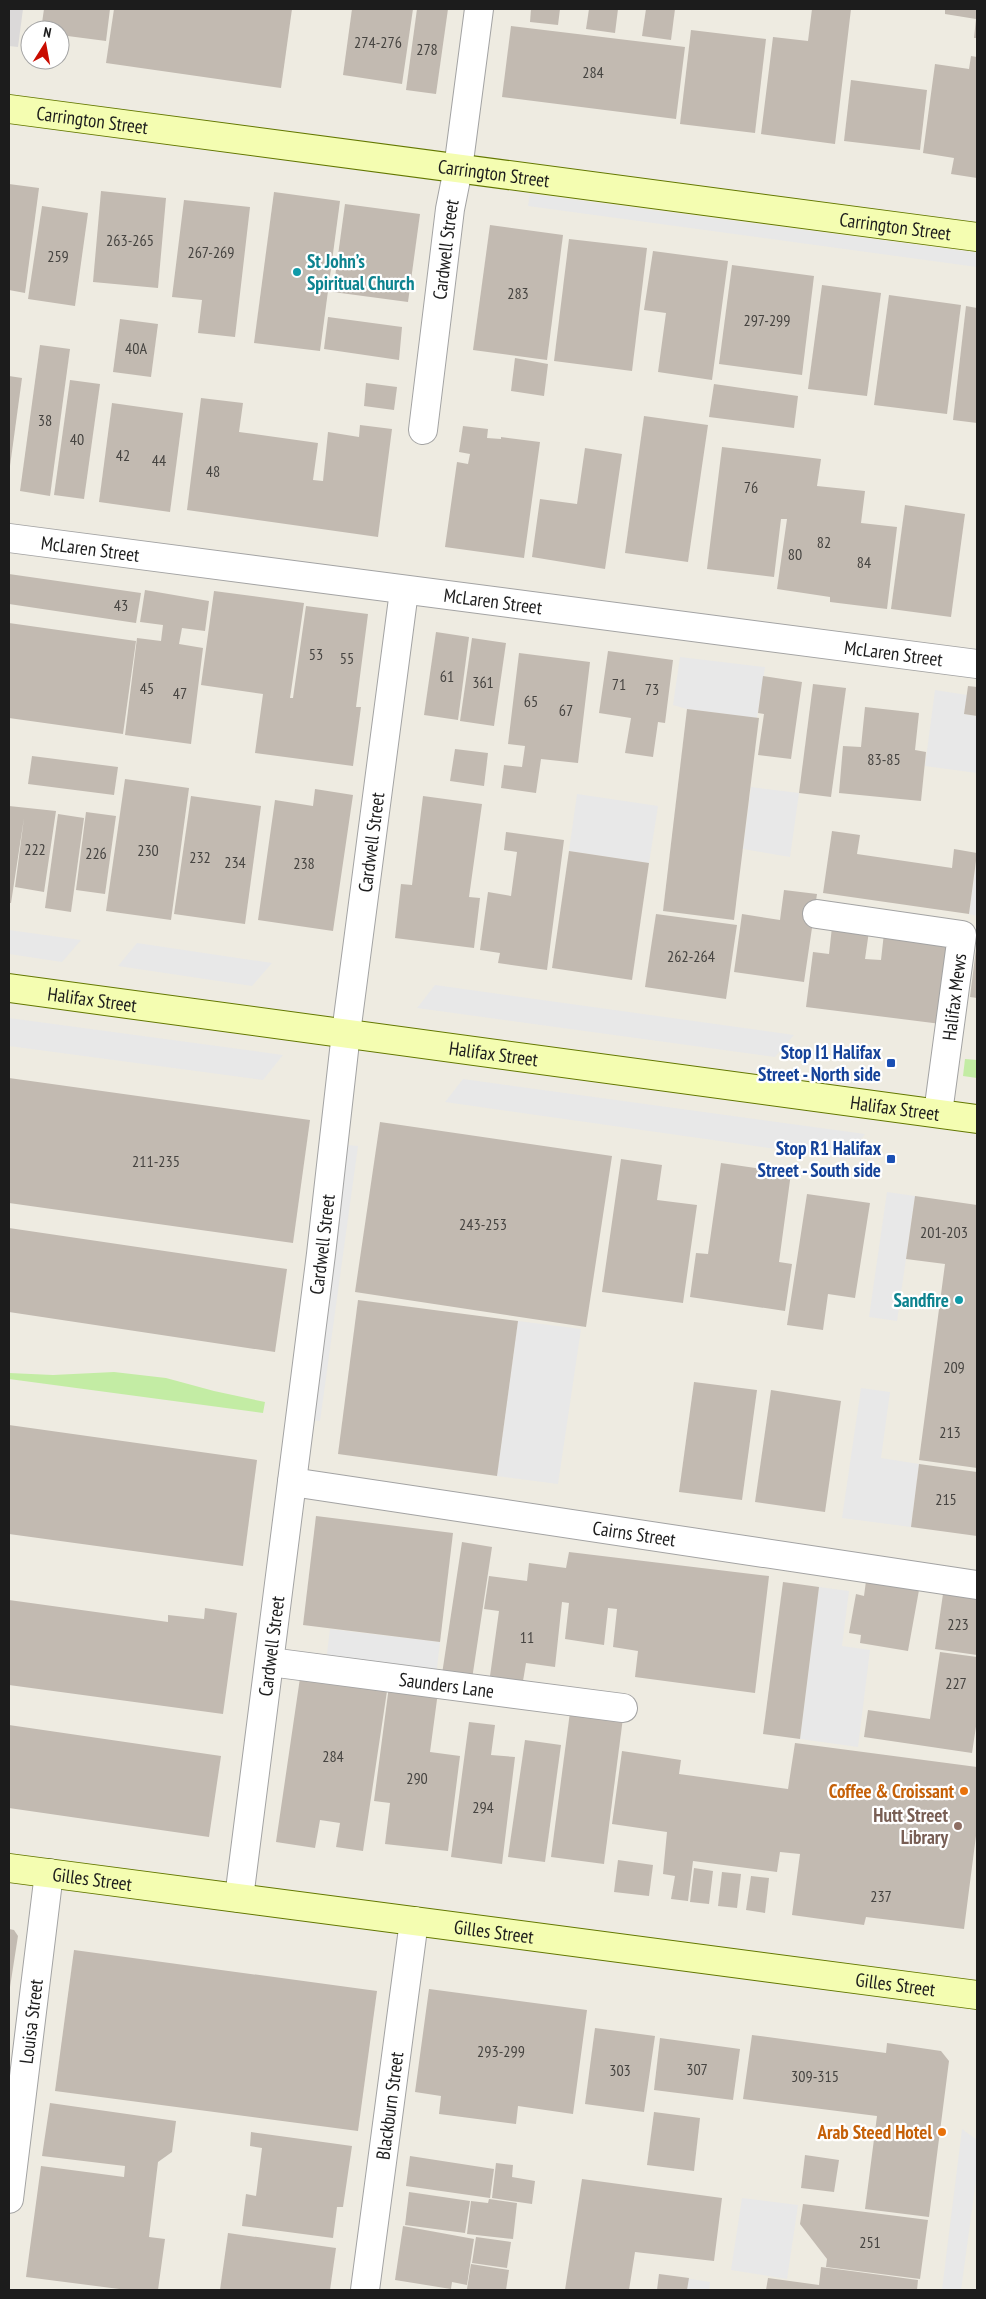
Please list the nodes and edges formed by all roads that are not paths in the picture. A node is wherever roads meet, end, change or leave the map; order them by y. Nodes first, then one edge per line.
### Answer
1 (479, 9) edge
2 (9, 109) edge
3 (458, 169) junction
4 (977, 237) edge
5 (423, 430) dead end
6 (9, 538) edge
7 (404, 591) junction
8 (977, 664) edge
9 (817, 914) dead end
10 (9, 988) edge
11 (346, 1033) junction
12 (938, 1113) junction
13 (977, 1119) edge
14 (292, 1482) junction
15 (977, 1585) edge
16 (270, 1662) junction
17 (623, 1708) dead end
18 (9, 1868) edge
19 (49, 1873) junction
20 (240, 1898) junction
21 (414, 1921) junction
22 (977, 1995) edge
23 (9, 2199) edge
24 (365, 2290) edge

1 - 3 street, Cardwell Street
2 - 3 street, Carrington Street
3 - 4 street, Carrington Street
3 - 5 street, Cardwell Street
6 - 7 street, McLaren Street
7 - 8 street, McLaren Street
7 - 11 street, Cardwell Street
9 - 12 street, Halifax Mews
10 - 11 street, Halifax Street
11 - 12 street, Halifax Street
11 - 14 street, Cardwell Street
12 - 13 street, Halifax Street
14 - 15 street, Cairns Street
14 - 16 street, Cardwell Street
16 - 17 street, Saunders Lane
16 - 20 street, Cardwell Street
18 - 19 street, Gilles Street
19 - 20 street, Gilles Street
19 - 23 street, Louisa Street
20 - 21 street, Gilles Street
21 - 22 street, Gilles Street
21 - 24 street, Blackburn Street

